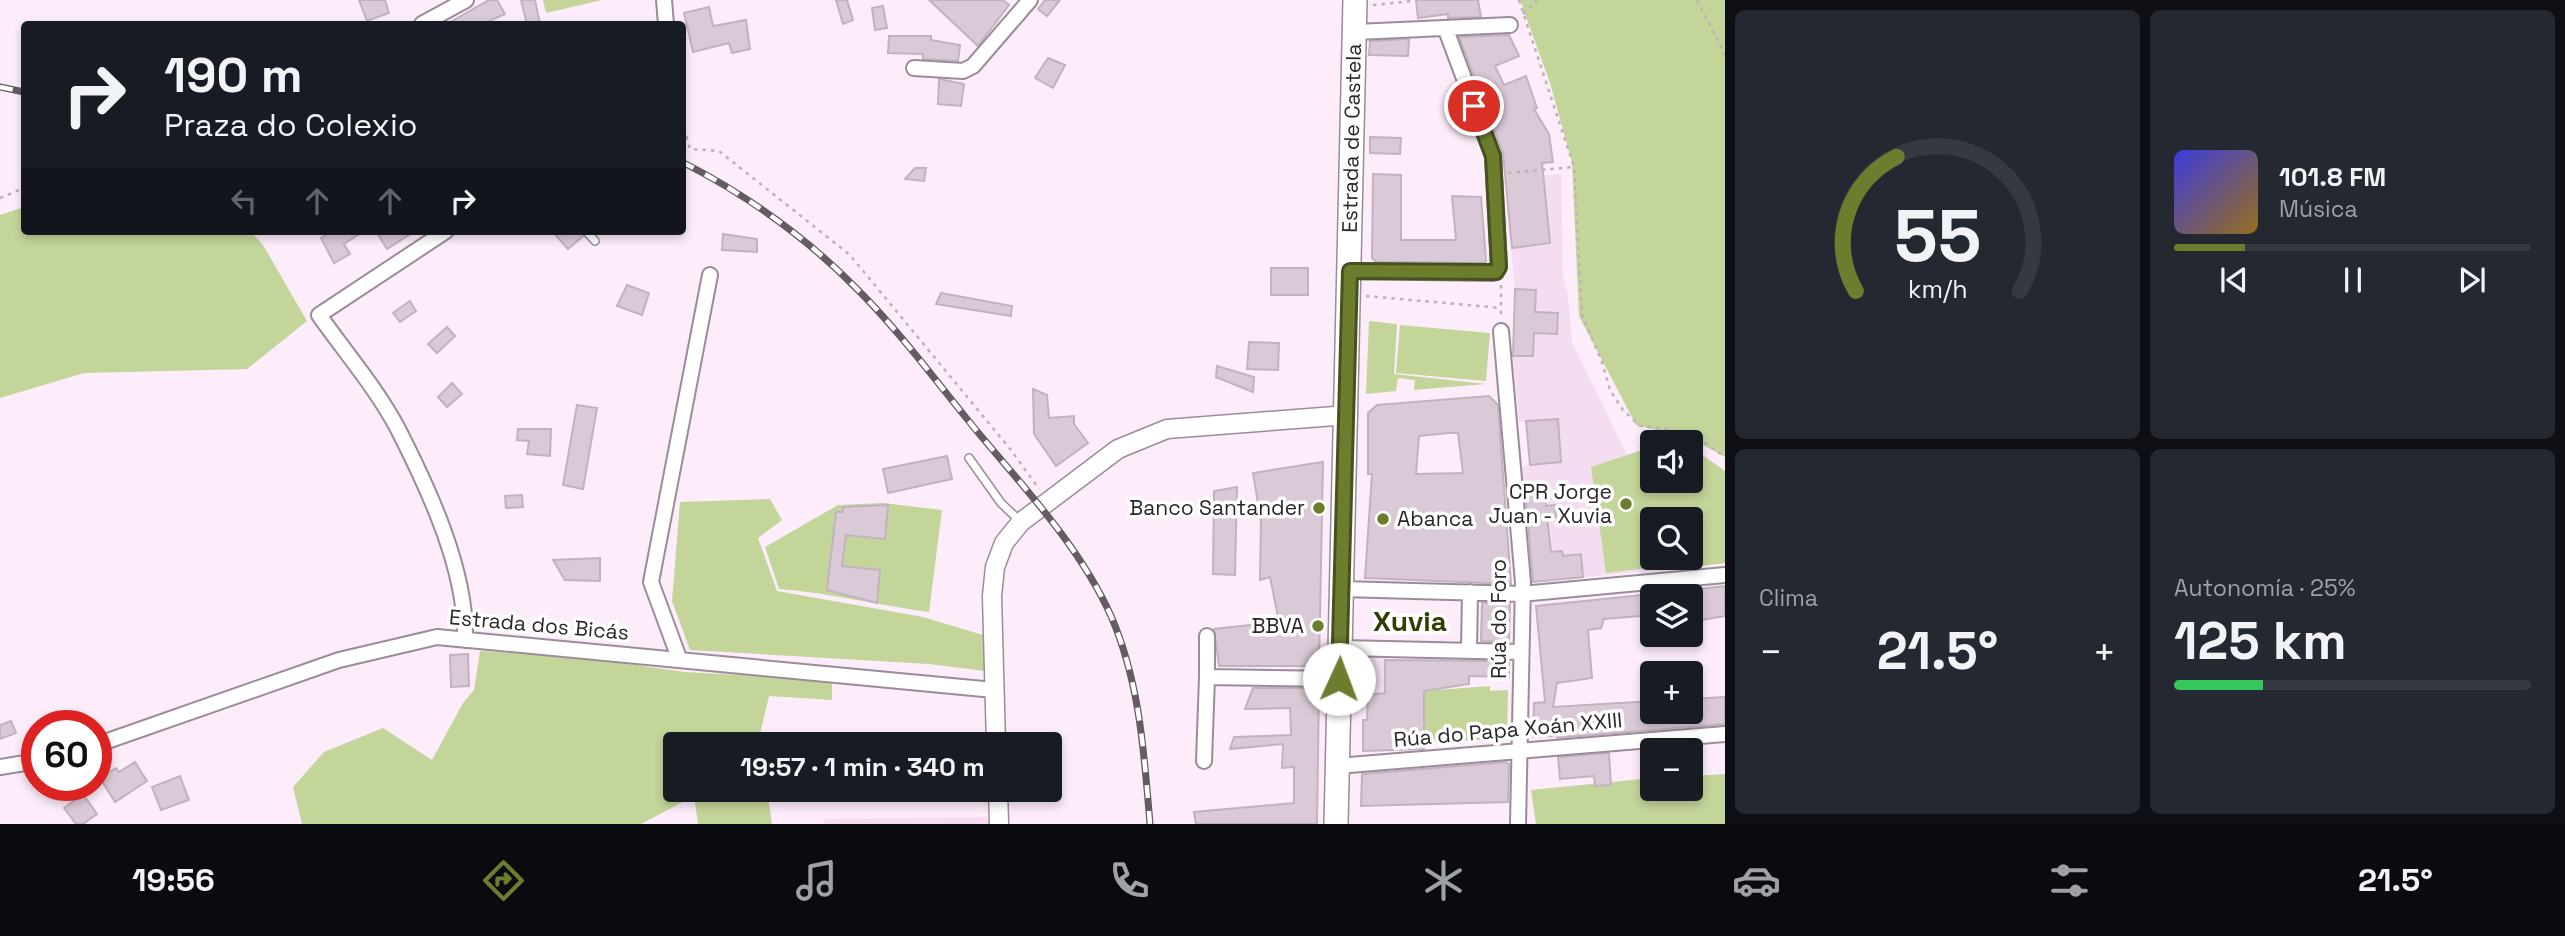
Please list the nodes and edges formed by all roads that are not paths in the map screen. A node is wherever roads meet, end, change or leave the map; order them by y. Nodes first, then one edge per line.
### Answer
1 (466, 0) edge
2 (664, 0) edge
3 (1030, 0) edge
4 (1355, 3) edge
5 (428, 21) edge
6 (666, 21) edge
7 (1510, 25) dead end
8 (1446, 30) junction
9 (1356, 32) junction
10 (914, 68) dead end
11 (440, 235) edge
12 (590, 235) edge
13 (595, 241) dead end
14 (1350, 271) junction
15 (710, 275) dead end
16 (1501, 331) road end
17 (1348, 415) junction
18 (969, 458) dead end
19 (1021, 522) junction
20 (1725, 575) edge
21 (1342, 589) junction
22 (1470, 593) junction
23 (1522, 594) junction
24 (1207, 636) dead end
25 (465, 640) junction
26 (1340, 648) junction
27 (1469, 650) junction
28 (1521, 652) junction
29 (679, 658) junction
30 (1207, 677) junction
31 (1339, 679) junction
32 (994, 690) junction
33 (996, 732) edge
34 (1725, 734) edge
35 (112, 739) edge
36 (1519, 749) junction
37 (1204, 761) dead end
38 (21, 764) edge
39 (1337, 766) junction
40 (0, 767) edge
41 (998, 802) edge
42 (999, 824) edge
43 (1336, 824) edge
44 (1518, 824) edge

1 - 5 street
2 - 6 street
3 - 10 street
4 - 9 main road, Estrada de Castela
7 - 8 street
8 - 9 street
8 - 14 street
9 - 14 main road, Estrada de Castela
11 - 25 street
12 - 13 lane
14 - 17 main road, Estrada de Castela
15 - 29 street
16 - 23 street, Rúa do Foro
17 - 19 street
17 - 21 main road, Estrada de Castela
18 - 19 lane
19 - 32 street
20 - 23 street
21 - 22 street
21 - 26 main road, Estrada de Castela
22 - 23 street
22 - 27 street
23 - 28 street, Rúa do Foro
24 - 30 street
25 - 29 street, Estrada dos Bicás
25 - 35 street, Estrada dos Bicás
26 - 27 street
26 - 31 main road, Estrada de Castela
27 - 28 street
28 - 36 street, Rúa do Foro
29 - 32 street, Estrada dos Bicás
30 - 31 street
30 - 37 street
31 - 39 main road, Estrada de Castela
32 - 33 street
34 - 36 street, Rúa do Papa Xoán XXIII
36 - 39 street, Rúa do Papa Xoán XXIII
36 - 44 street, Rúa do Foro
38 - 40 street
39 - 43 main road, Estrada de Castela
41 - 42 street

